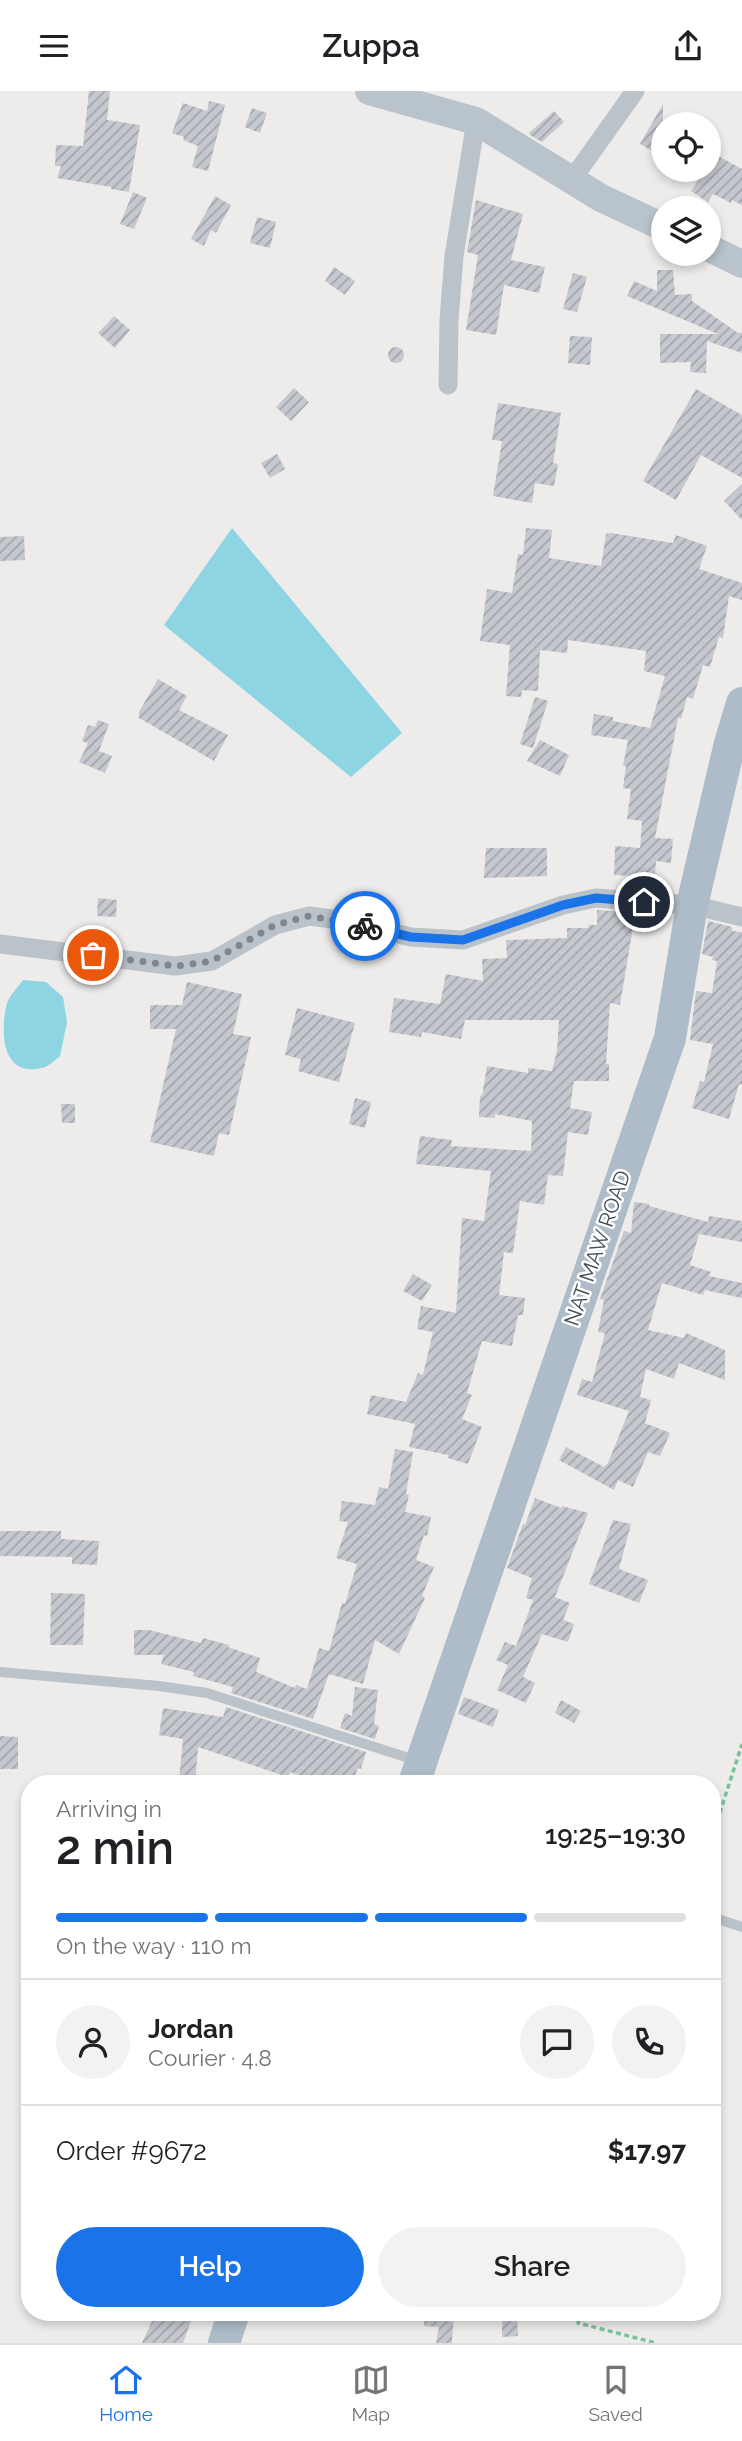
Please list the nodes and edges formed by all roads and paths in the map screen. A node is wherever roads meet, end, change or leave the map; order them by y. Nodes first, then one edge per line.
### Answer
1 (369, 91) edge
2 (635, 91) edge
3 (475, 121) junction
4 (571, 181) junction
5 (651, 221) edge
6 (721, 254) edge
7 (742, 264) edge
8 (448, 385) dead end
9 (742, 703) edge
10 (692, 905) junction
11 (742, 916) edge
12 (0, 944) edge
13 (0, 1672) edge
14 (742, 1744) edge
15 (417, 1772) edge
16 (721, 1809) edge
17 (721, 1920) edge
18 (742, 1927) edge
19 (231, 2321) edge
20 (579, 2321) edge
21 (224, 2343) edge
22 (656, 2343) edge

1 - 3 main road
2 - 4 street
3 - 4 main road
3 - 8 street
4 - 5 main road
6 - 7 main road
9 - 10 main road, NAT MAW ROAD
10 - 11 street
10 - 12 street
10 - 15 main road, NAT MAW ROAD
13 - 15 lane
14 - 16 path
17 - 18 lane
19 - 21 main road
20 - 22 path

